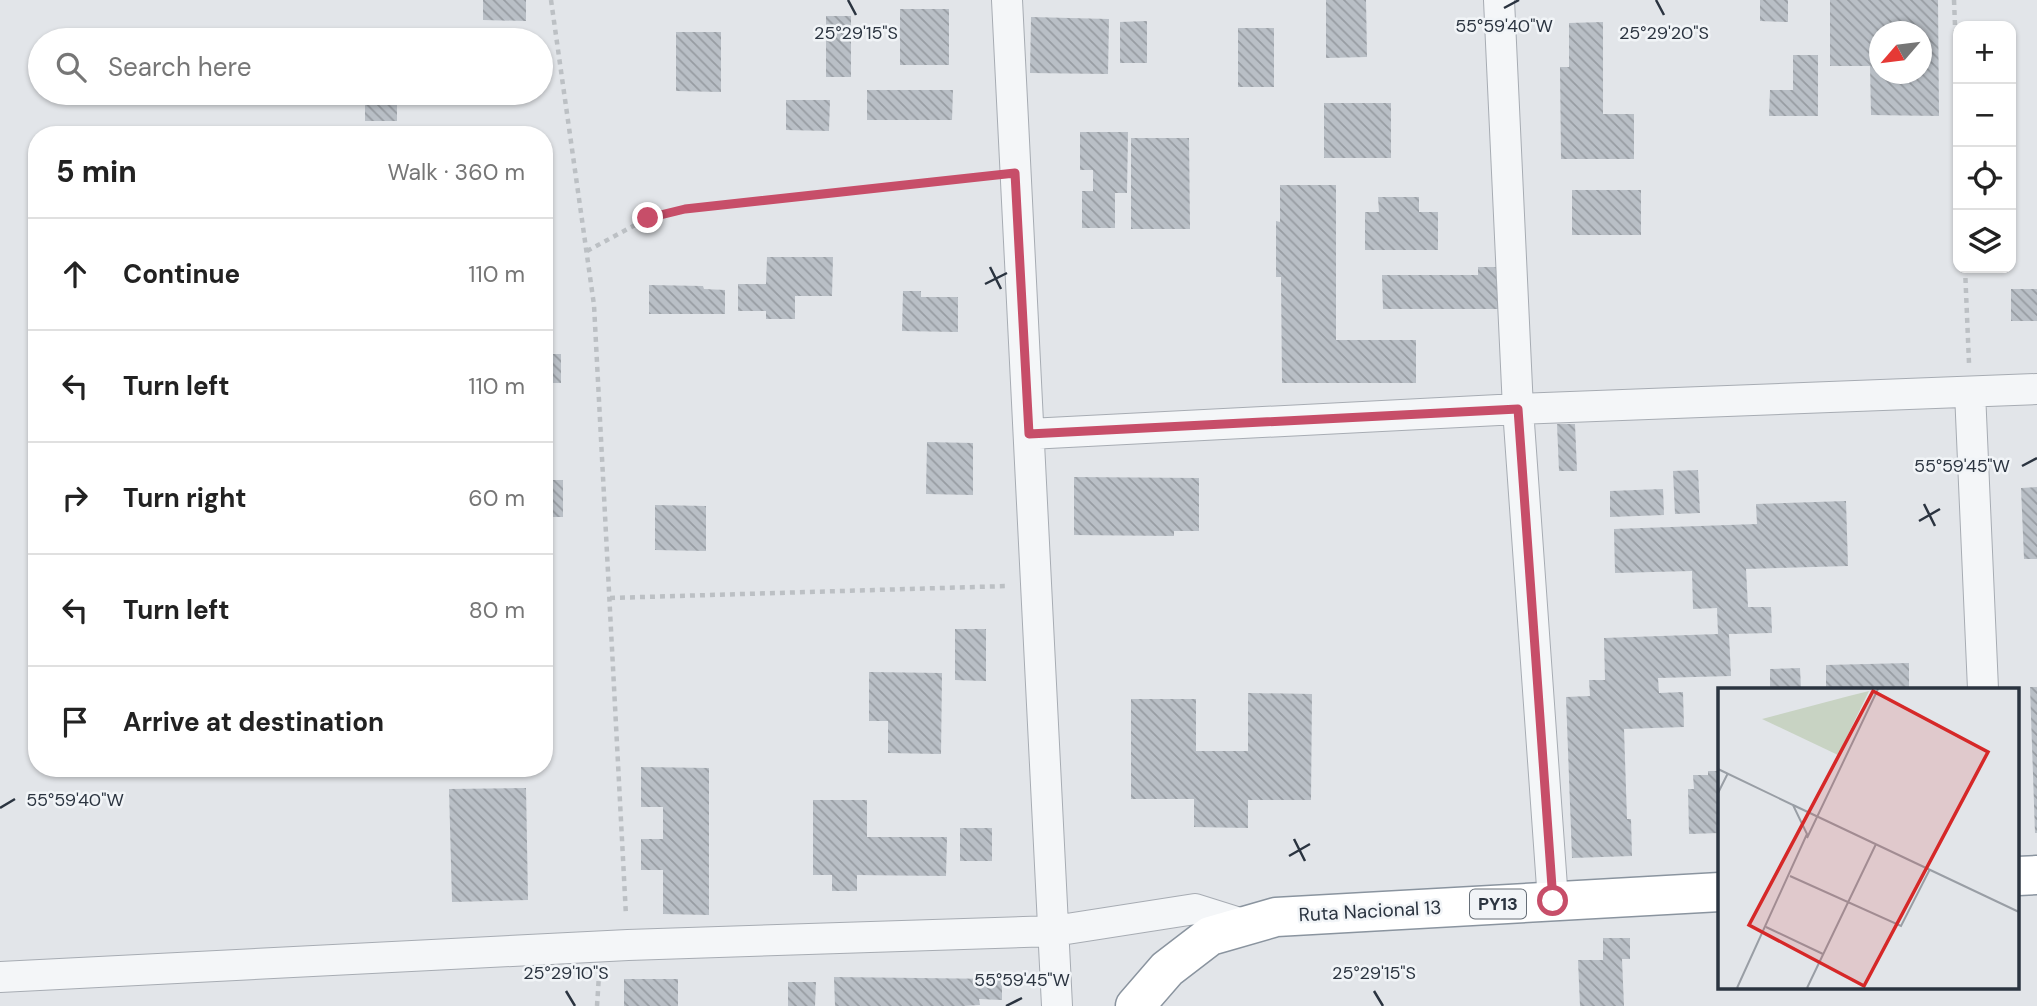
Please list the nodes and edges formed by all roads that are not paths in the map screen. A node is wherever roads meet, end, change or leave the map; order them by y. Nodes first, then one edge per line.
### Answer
1 (1007, 0) edge
2 (1499, 0) edge
3 (2037, 389) edge
4 (1970, 392) junction
5 (1518, 409) junction
6 (1029, 434) junction
7 (1983, 688) edge
8 (1718, 892) edge
9 (1553, 901) junction
10 (1246, 925) junction
11 (1054, 931) junction
12 (0, 977) edge
13 (1057, 1006) edge
14 (1135, 1006) edge

1 - 6 street
2 - 5 street
3 - 4 street
4 - 5 street
4 - 7 street
5 - 6 street
5 - 9 street
6 - 11 street
8 - 9 highway, Ruta Nacional 13 / PY13
9 - 10 highway, Ruta Nacional 13 / PY13
10 - 11 street
10 - 14 highway, Ruta Nacional 13 / PY13
11 - 12 street
11 - 13 street

